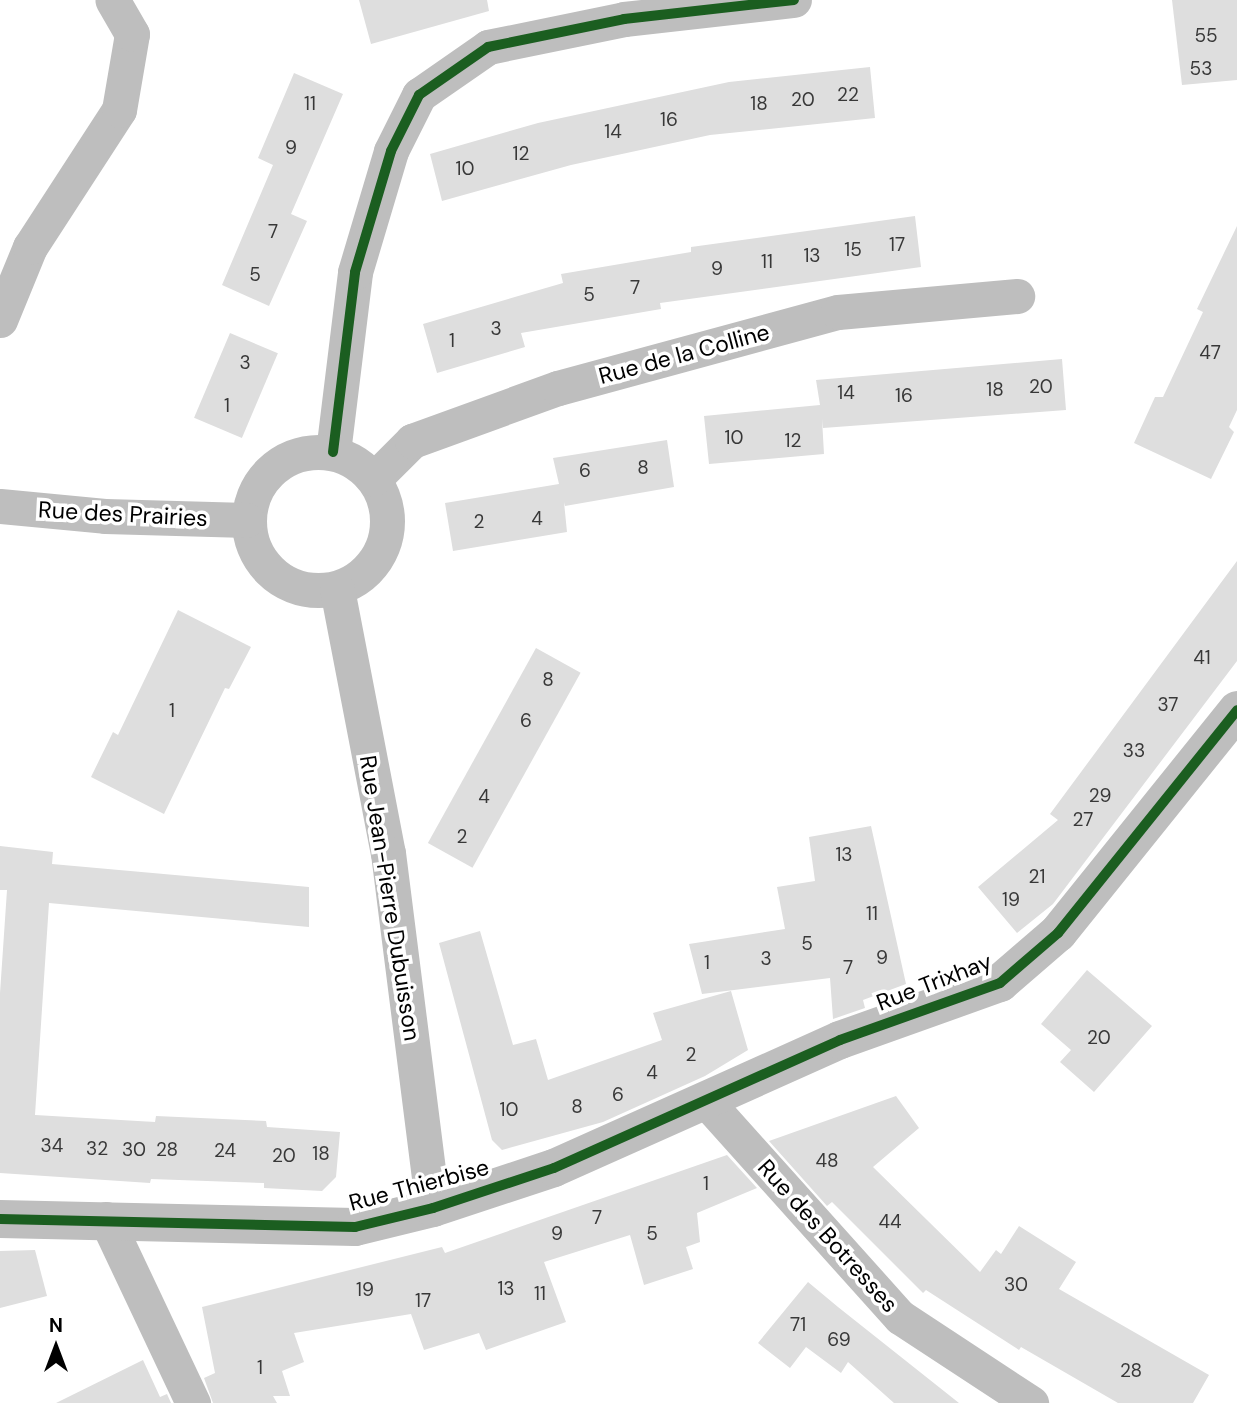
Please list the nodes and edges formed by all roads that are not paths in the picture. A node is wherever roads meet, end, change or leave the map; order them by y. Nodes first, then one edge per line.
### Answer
1 (112, 0) edge
2 (794, 0) edge
3 (1017, 296) dead end
4 (0, 320) edge
5 (333, 452) junction
6 (374, 478) junction
7 (0, 506) edge
8 (247, 520) junction
9 (337, 589) junction
10 (1237, 710) edge
11 (707, 1102) junction
12 (433, 1208) junction
13 (0, 1219) edge
14 (106, 1219) junction
15 (192, 1403) edge
16 (1031, 1403) edge

1 - 4 street
2 - 5 street
3 - 6 street, Rue de la Colline
5 - 6 street
5 - 8 street
6 - 9 street
7 - 8 street, Rue des Prairies
8 - 9 street
9 - 12 street, Rue Jean-Pierre Dubuisson
10 - 11 street, Rue Trixhay
11 - 12 street, Rue Thierbise
11 - 16 street, Rue des Botresses
12 - 14 street, Rue Thierbise
13 - 14 street, Rue Thierbise
14 - 15 street

